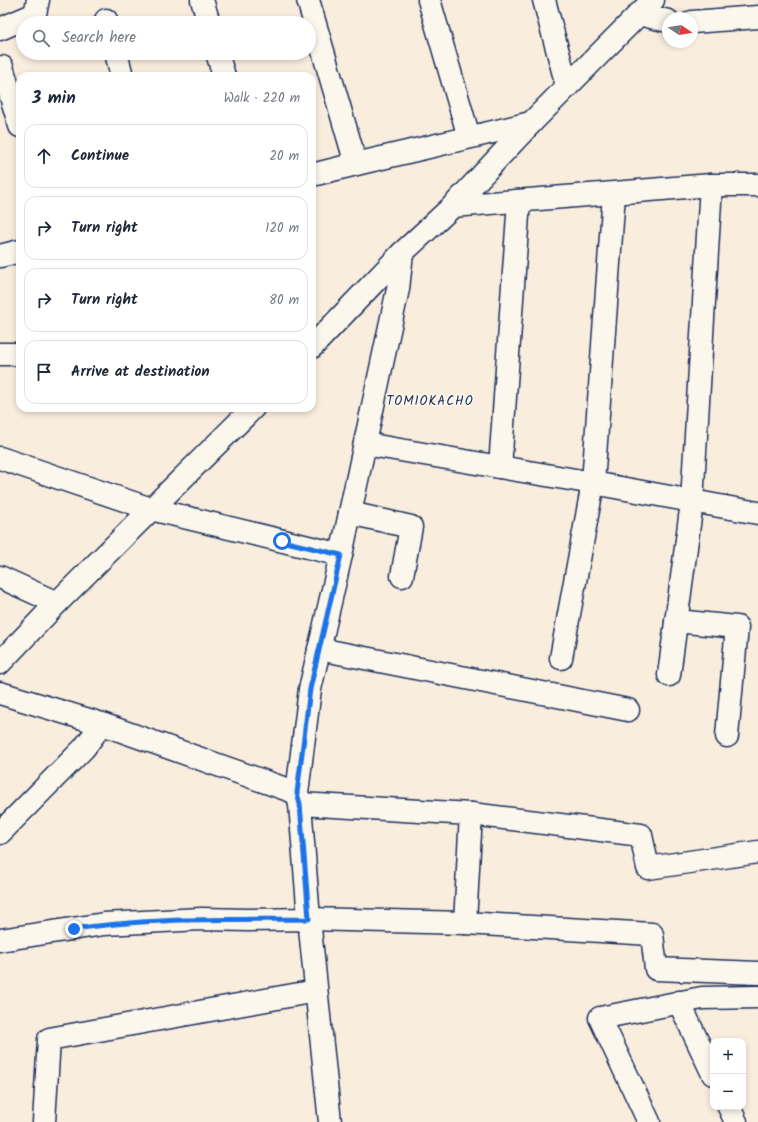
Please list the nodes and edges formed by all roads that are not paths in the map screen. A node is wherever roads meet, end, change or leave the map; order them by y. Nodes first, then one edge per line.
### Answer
1 (38, 0) edge
2 (202, 0) edge
3 (308, 0) edge
4 (429, 0) edge
5 (544, 0) edge
6 (646, 7) edge
7 (30, 16) edge
8 (206, 16) edge
9 (313, 16) edge
10 (662, 17) edge
11 (758, 17) edge
12 (16, 22) edge
13 (698, 22) edge
14 (316, 27) edge
15 (0, 29) edge
16 (118, 60) edge
17 (220, 60) edge
18 (2, 67) dead end
19 (121, 72) edge
20 (223, 72) edge
21 (567, 86) junction
22 (16, 113) edge
23 (531, 123) junction
24 (469, 137) junction
25 (356, 164) junction
26 (316, 174) edge
27 (711, 185) junction
28 (758, 185) edge
29 (614, 194) junction
30 (519, 201) junction
31 (453, 206) junction
32 (16, 252) edge
33 (402, 253) junction
34 (0, 256) edge
35 (316, 343) edge
36 (0, 354) edge
37 (16, 354) edge
38 (247, 412) edge
39 (365, 444) junction
40 (0, 458) edge
41 (500, 467) junction
42 (593, 483) junction
43 (692, 502) junction
44 (151, 509) junction
45 (350, 513) junction
46 (758, 513) edge
47 (341, 555) junction
48 (402, 576) dead end
49 (0, 577) edge
50 (57, 603) junction
51 (676, 621) junction
52 (319, 649) junction
53 (561, 658) dead end
54 (0, 663) edge
55 (669, 675) dead end
56 (0, 693) edge
57 (628, 710) dead end
58 (102, 724) junction
59 (727, 736) dead end
60 (299, 798) junction
61 (471, 814) junction
62 (0, 833) edge
63 (758, 852) edge
64 (309, 919) junction
65 (464, 923) junction
66 (0, 940) edge
67 (758, 973) edge
68 (316, 990) junction
69 (758, 997) edge
70 (678, 1002) junction
71 (710, 1068) edge
72 (730, 1110) edge
73 (44, 1122) edge
74 (330, 1122) edge
75 (649, 1122) edge
76 (736, 1122) edge

1 - 7 street
2 - 8 street
3 - 9 street
4 - 24 street
5 - 21 street
6 - 10 street
6 - 21 street
11 - 13 street
12 - 15 street
14 - 25 street
16 - 19 street
17 - 20 street
18 - 22 street
21 - 23 street
23 - 24 street
23 - 31 street
24 - 25 street
25 - 26 street
27 - 28 street
27 - 29 street
27 - 43 street
29 - 30 street
29 - 42 street
30 - 31 street
30 - 41 street
31 - 33 street
32 - 34 street
33 - 35 street
33 - 39 street
36 - 37 street
38 - 44 street
39 - 41 street
39 - 45 street
40 - 44 street
41 - 42 street
42 - 43 street
42 - 53 street
43 - 46 street
43 - 51 street
44 - 47 street
44 - 50 street
45 - 47 street
45 - 48 street
47 - 52 street
49 - 50 street
50 - 54 street
51 - 55 street
51 - 59 street
52 - 57 street
52 - 60 street
56 - 58 street
58 - 60 street
58 - 62 street
60 - 61 street
60 - 64 street
61 - 63 street
61 - 65 street
64 - 65 street
64 - 66 street
64 - 68 street
65 - 67 street
68 - 73 street
68 - 74 street
69 - 70 street
70 - 71 street
70 - 75 street
72 - 76 street

